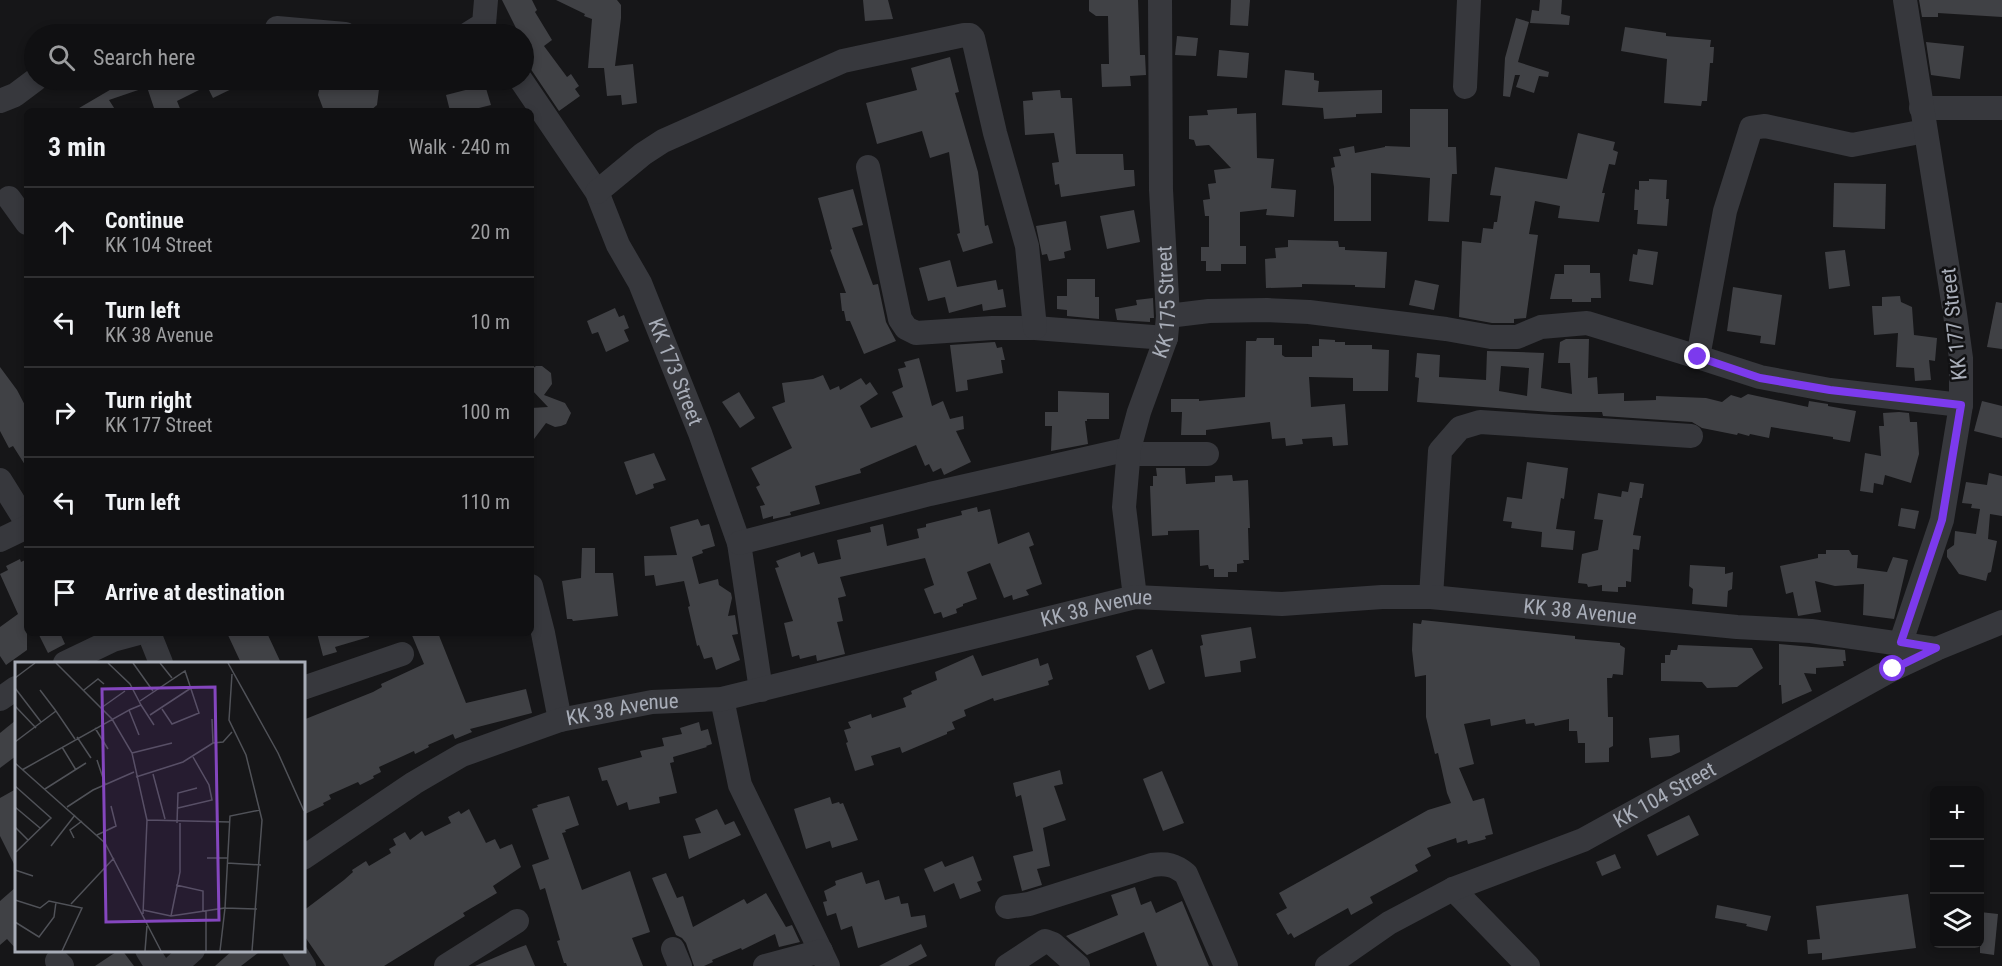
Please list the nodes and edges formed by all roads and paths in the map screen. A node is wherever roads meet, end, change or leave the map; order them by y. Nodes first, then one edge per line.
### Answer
1 (1160, 0) edge
2 (1469, 0) edge
3 (1905, 0) edge
4 (1465, 87) dead end
5 (24, 88) edge
6 (528, 90) edge
7 (0, 101) edge
8 (2002, 108) edge
9 (1923, 120) junction
10 (867, 167) dead end
11 (597, 192) junction
12 (12, 197) edge
13 (24, 219) edge
14 (1167, 327) junction
15 (1035, 328) junction
16 (1698, 357) junction
17 (1961, 405) junction
18 (1691, 436) dead end
19 (1129, 451) junction
20 (1207, 454) dead end
21 (0, 480) edge
22 (24, 520) edge
23 (24, 527) edge
24 (0, 540) edge
25 (739, 543) junction
26 (1134, 597) junction
27 (1431, 597) junction
28 (534, 598) edge
29 (2002, 622) edge
30 (150, 636) edge
31 (111, 637) edge
32 (1901, 642) junction
33 (1936, 648) junction
34 (402, 654) dead end
35 (67, 662) edge
36 (161, 662) edge
37 (304, 688) edge
38 (15, 689) edge
39 (761, 690) junction
40 (0, 699) edge
41 (722, 699) junction
42 (560, 720) junction
43 (304, 857) edge
44 (1453, 889) junction
45 (1007, 907) dead end
46 (517, 921) dead end
47 (148, 951) edge
48 (192, 951) edge
49 (295, 951) edge
50 (825, 959) edge
51 (157, 966) edge
52 (175, 966) edge
53 (304, 966) edge
54 (446, 966) edge
55 (765, 966) edge
56 (1007, 966) edge
57 (1078, 966) edge
58 (1226, 966) edge
59 (1327, 966) edge
60 (1528, 966) edge

1 - 14 street, KK 175 Street
2 - 4 street
3 - 9 street, KK 177 Street
5 - 7 street
6 - 11 street, KK 173 Street
8 - 9 street
9 - 16 street
9 - 17 street, KK 177 Street
10 - 15 street
11 - 15 street
11 - 25 street, KK 173 Street
12 - 13 street
14 - 15 street
14 - 16 street
14 - 19 street, KK 175 Street
16 - 17 street
17 - 32 street, KK 177 Street
18 - 27 street
19 - 20 street
19 - 25 street
19 - 26 street, KK 175 Street
21 - 22 street
23 - 24 street
25 - 39 street, KK 173 Street
26 - 27 street, KK 38 Avenue
26 - 39 street, KK 38 Avenue
27 - 32 street, KK 38 Avenue
28 - 42 street
29 - 33 street, KK 104 Street
30 - 36 street
31 - 35 street
32 - 33 street, KK 38 Avenue
33 - 44 street, KK 104 Street
34 - 37 street
38 - 40 street
39 - 41 street, KK 38 Avenue
41 - 42 street, KK 38 Avenue
41 - 50 street
42 - 43 street, KK 38 Avenue
44 - 59 street, KK 104 Street
44 - 60 street
45 - 58 street
46 - 54 street
47 - 51 street
48 - 52 street
49 - 53 street
50 - 55 street
56 - 57 street

